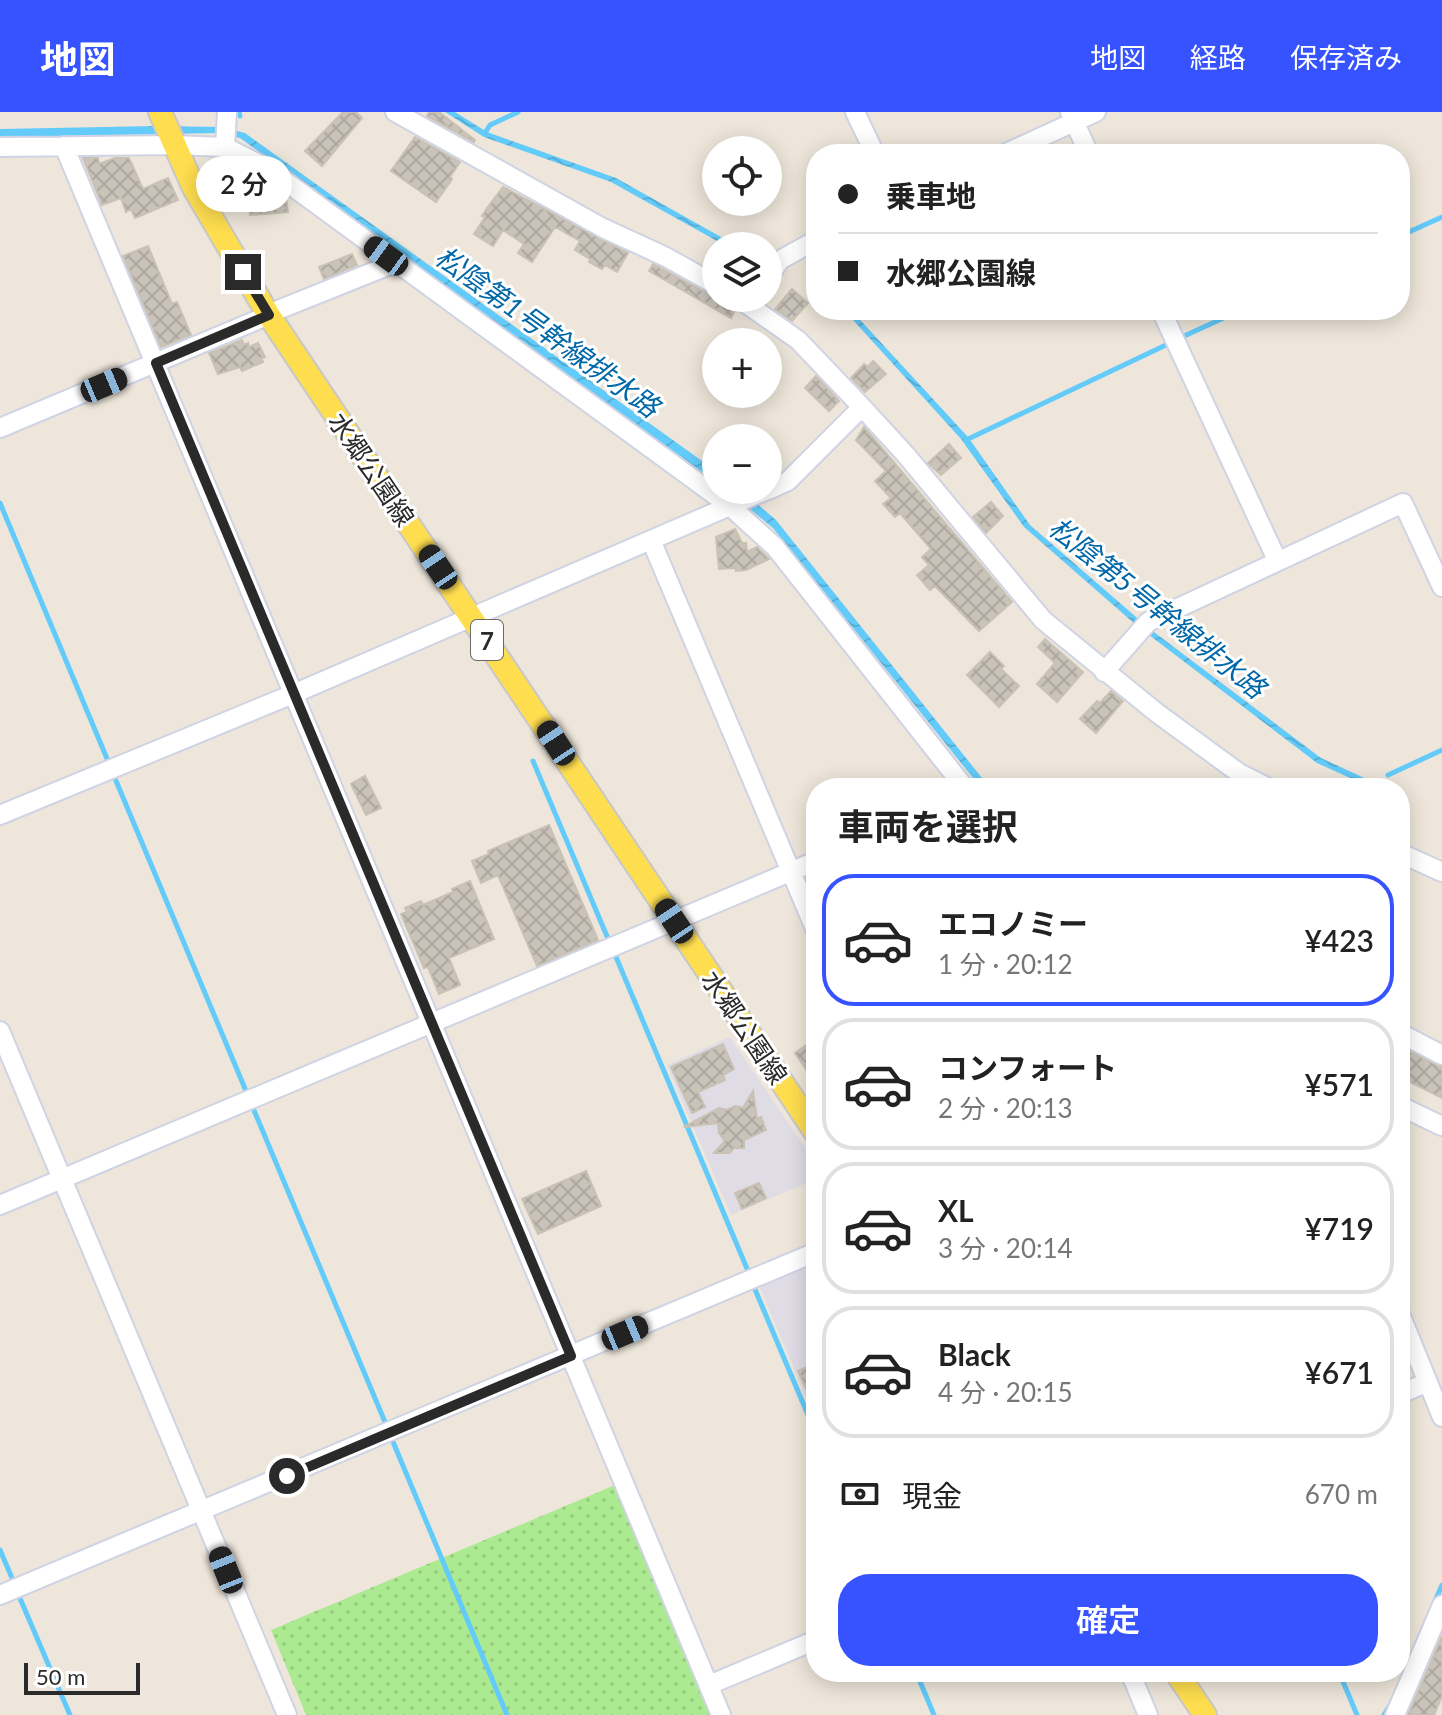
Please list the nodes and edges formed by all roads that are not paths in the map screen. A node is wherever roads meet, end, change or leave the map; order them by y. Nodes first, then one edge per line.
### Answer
1 (395, 112) edge
2 (855, 112) edge
3 (1096, 112) edge
4 (161, 114) edge
5 (1072, 117) edge
6 (226, 130) edge
7 (172, 142) junction
8 (870, 144) edge
9 (1022, 144) edge
10 (1084, 144) edge
11 (64, 146) junction
12 (0, 147) edge
13 (806, 244) edge
14 (395, 263) junction
15 (782, 263) edge
16 (702, 277) edge
17 (762, 312) edge
18 (268, 315) junction
19 (1166, 320) edge
20 (156, 363) junction
21 (862, 407) junction
22 (0, 428) edge
23 (702, 465) edge
24 (782, 484) edge
25 (735, 504) edge
26 (754, 504) edge
27 (651, 540) junction
28 (1277, 560) junction
29 (1442, 587) edge
30 (471, 617) junction
31 (1104, 672) junction
32 (293, 694) junction
33 (957, 778) edge
34 (1249, 778) edge
35 (0, 815) edge
36 (1410, 858) edge
37 (806, 865) edge
38 (791, 872) junction
39 (1442, 872) edge
40 (806, 907) edge
41 (674, 921) junction
42 (433, 1023) junction
43 (0, 1031) edge
44 (1410, 1038) edge
45 (1442, 1055) edge
46 (1410, 1111) edge
47 (806, 1118) edge
48 (1442, 1126) edge
49 (62, 1179) junction
50 (0, 1205) edge
51 (806, 1256) edge
52 (1410, 1338) edge
53 (571, 1356) junction
54 (1428, 1382) junction
55 (1410, 1390) edge
56 (1442, 1417) edge
57 (202, 1512) junction
58 (0, 1595) edge
59 (1442, 1605) edge
60 (806, 1644) edge
61 (1410, 1680) edge
62 (1134, 1682) edge
63 (1183, 1682) edge
64 (1409, 1682) edge
65 (709, 1685) junction
66 (287, 1715) edge
67 (721, 1715) edge
68 (1148, 1715) edge
69 (1205, 1715) edge
70 (1395, 1715) edge

1 - 16 street
2 - 8 street
3 - 5 street
4 - 7 main road, 水郷公園線 / 7
5 - 9 street
5 - 10 street
6 - 7 street
6 - 14 street
7 - 11 street
7 - 18 main road, 水郷公園線 / 7
11 - 12 street
11 - 20 street
13 - 15 street
14 - 18 street
14 - 23 street
17 - 21 street
18 - 20 street
18 - 30 main road, 水郷公園線 / 7
19 - 28 street
20 - 22 street
20 - 32 street
21 - 24 street
21 - 31 street
25 - 27 street
26 - 33 street
27 - 30 street
27 - 38 street
28 - 29 street
28 - 31 street
30 - 32 street
30 - 41 main road, 水郷公園線 / 7
31 - 34 street
32 - 35 street
32 - 42 street
36 - 39 street
37 - 38 street
38 - 40 street
38 - 41 street
41 - 42 street
41 - 47 main road, 水郷公園線 / 7
42 - 49 street
42 - 53 street
43 - 49 street
44 - 45 street
46 - 48 street
49 - 50 street
49 - 57 street
51 - 53 street
52 - 54 street
53 - 57 street
53 - 65 street
54 - 55 street
54 - 56 street
57 - 58 street
57 - 66 street
59 - 61 street
60 - 65 street
62 - 68 street
63 - 69 main road
64 - 70 street
65 - 67 street

